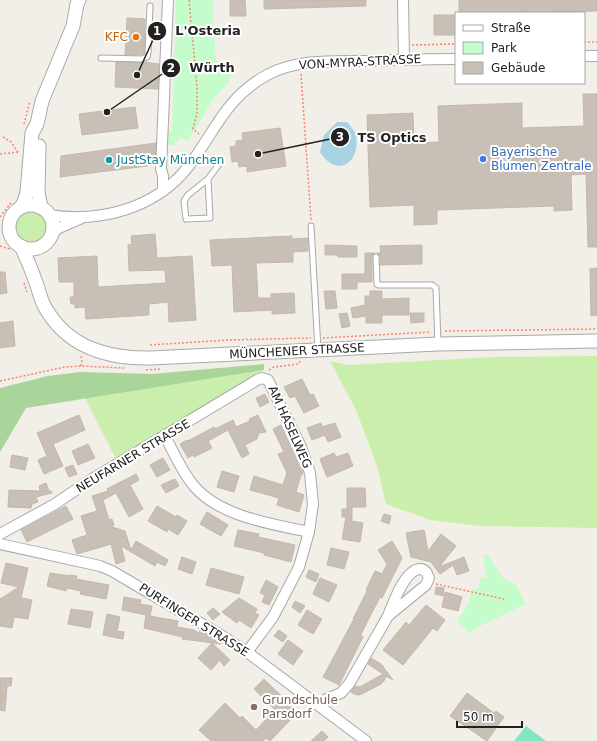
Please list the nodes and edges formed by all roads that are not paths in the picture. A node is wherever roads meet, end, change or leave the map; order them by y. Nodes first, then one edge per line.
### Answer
1 (168, 0) edge
2 (403, 0) edge
3 (78, 1) edge
4 (150, 6) dead end
5 (585, 56) edge
6 (597, 56) edge
7 (101, 58) dead end
8 (455, 59) edge
9 (404, 60) junction
10 (37, 124) junction
11 (220, 163) dead end
12 (208, 180) junction
13 (163, 191) junction
14 (21, 207) junction
15 (45, 211) junction
16 (84, 217) junction
17 (5, 224) edge
18 (311, 226) road end
19 (52, 233) junction
20 (0, 237) edge
21 (17, 243) junction
22 (43, 245) junction
23 (376, 257) dead end
24 (35, 280) junction
25 (438, 338) junction
26 (597, 341) edge
27 (318, 344) junction
28 (265, 379) joint
29 (165, 436) junction
30 (309, 532) junction
31 (0, 534) edge
32 (0, 544) edge
33 (388, 616) junction
34 (247, 652) junction
35 (315, 704) junction
36 (366, 741) edge

1 - 13 street
2 - 9 street
3 - 10 street
4 - 7 lane
5 - 6 street
8 - 9 street, VON-MYRA-STRASSE
9 - 13 street, VON-MYRA-STRASSE
10 - 14 street
10 - 15 street
11 - 12 lane
12 - 12 lane
13 - 16 street, VON-MYRA-STRASSE
14 - 15 street
14 - 17 street
15 - 16 street, VON-MYRA-STRASSE
15 - 19 street
16 - 19 street, VON-MYRA-STRASSE
17 - 21 street
18 - 27 lane
19 - 22 street
20 - 21 street
21 - 22 street
21 - 24 street, MÜNCHENER STRASSE
22 - 24 street, MÜNCHENER STRASSE
23 - 25 lane
24 - 27 street, MÜNCHENER STRASSE
25 - 26 street, MÜNCHENER STRASSE
25 - 27 street, MÜNCHENER STRASSE
28 - 29 street, NEUFARNER STRASSE
28 - 30 street, AM HASELWEG
29 - 30 street
29 - 31 street, NEUFARNER STRASSE
30 - 34 street, AM HASELWEG
32 - 34 street, PURFINGER STRASSE
33 - 33 street
33 - 35 street
34 - 35 street, PURFINGER STRASSE
35 - 36 street, PURFINGER STRASSE

